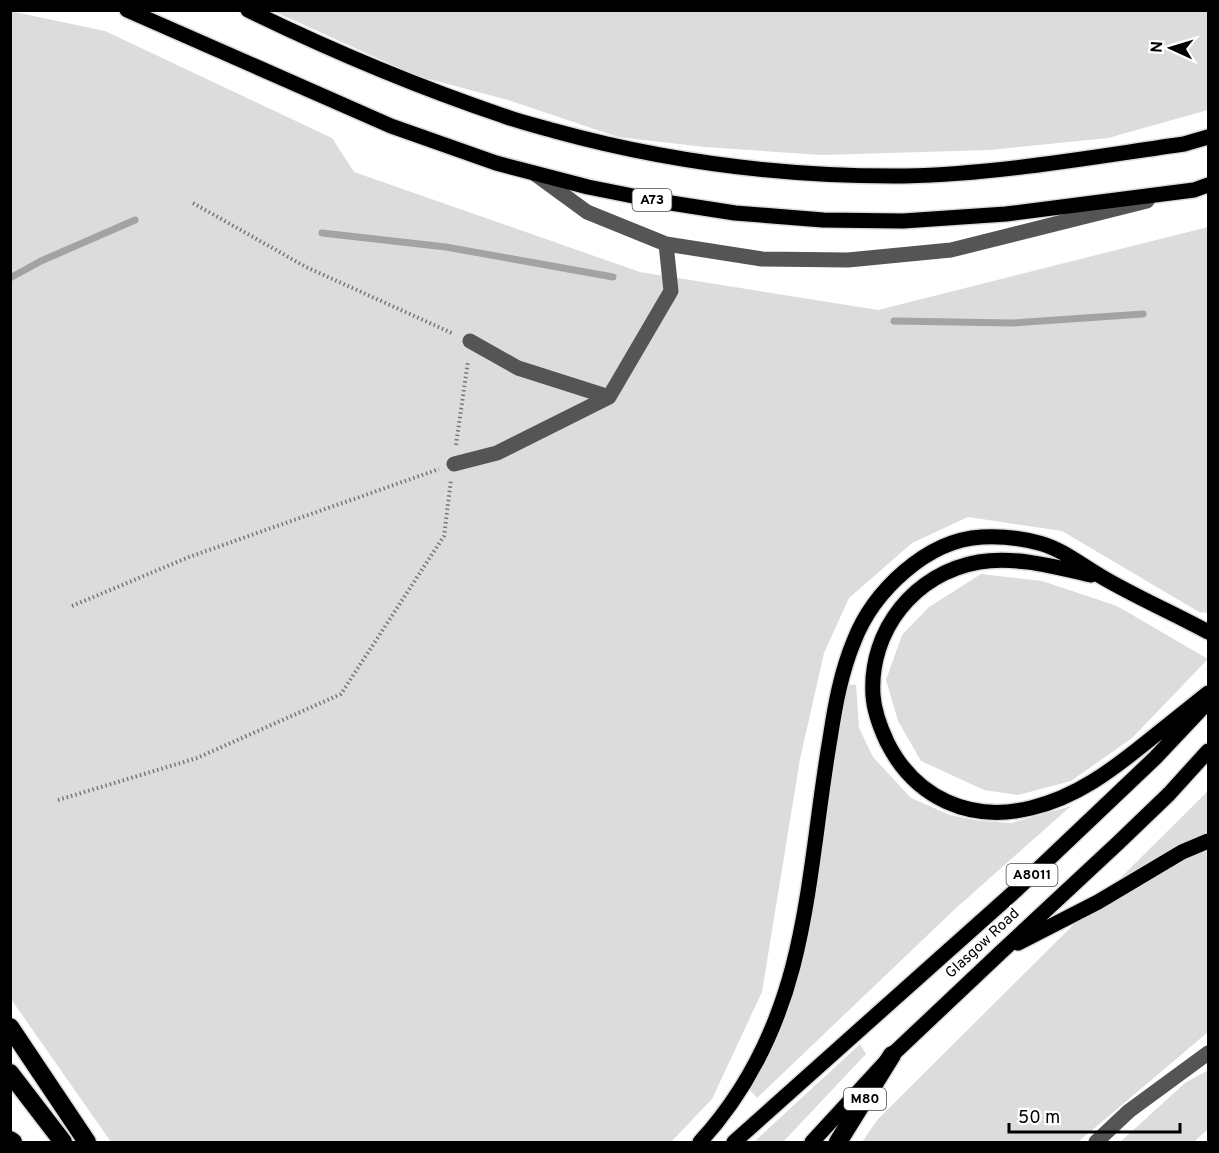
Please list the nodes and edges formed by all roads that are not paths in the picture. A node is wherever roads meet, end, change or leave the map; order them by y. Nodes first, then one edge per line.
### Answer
1 (127, 10) edge
2 (248, 10) edge
3 (1209, 137) edge
4 (532, 172) junction
5 (1201, 187) edge
6 (666, 244) junction
7 (470, 341) road end
8 (609, 397) junction
9 (454, 464) road end
10 (1103, 578) junction
11 (1209, 632) edge
12 (1209, 693) edge
13 (1209, 701) edge
14 (1209, 751) edge
15 (1209, 841) edge
16 (1000, 953) junction
17 (10, 1027) edge
18 (1209, 1053) edge
19 (892, 1055) junction
20 (10, 1073) edge
21 (63, 1143) edge
22 (87, 1143) edge
23 (700, 1143) edge
24 (734, 1143) edge
25 (812, 1143) edge
26 (838, 1143) edge
27 (1096, 1143) edge

1 - 4 main road, A73
2 - 3 main road
4 - 5 main road, A73
4 - 6 street
5 - 6 street
6 - 8 street
7 - 8 street
8 - 9 street
10 - 11 main road
10 - 12 main road
10 - 23 main road
13 - 24 main road, A8011
14 - 16 main road, Glasgow Road / A8011
15 - 16 main road
16 - 19 main road, Glasgow Road / A8011
17 - 22 highway
18 - 27 street
19 - 25 main road, Glasgow Road
19 - 26 highway, M80
20 - 21 highway

